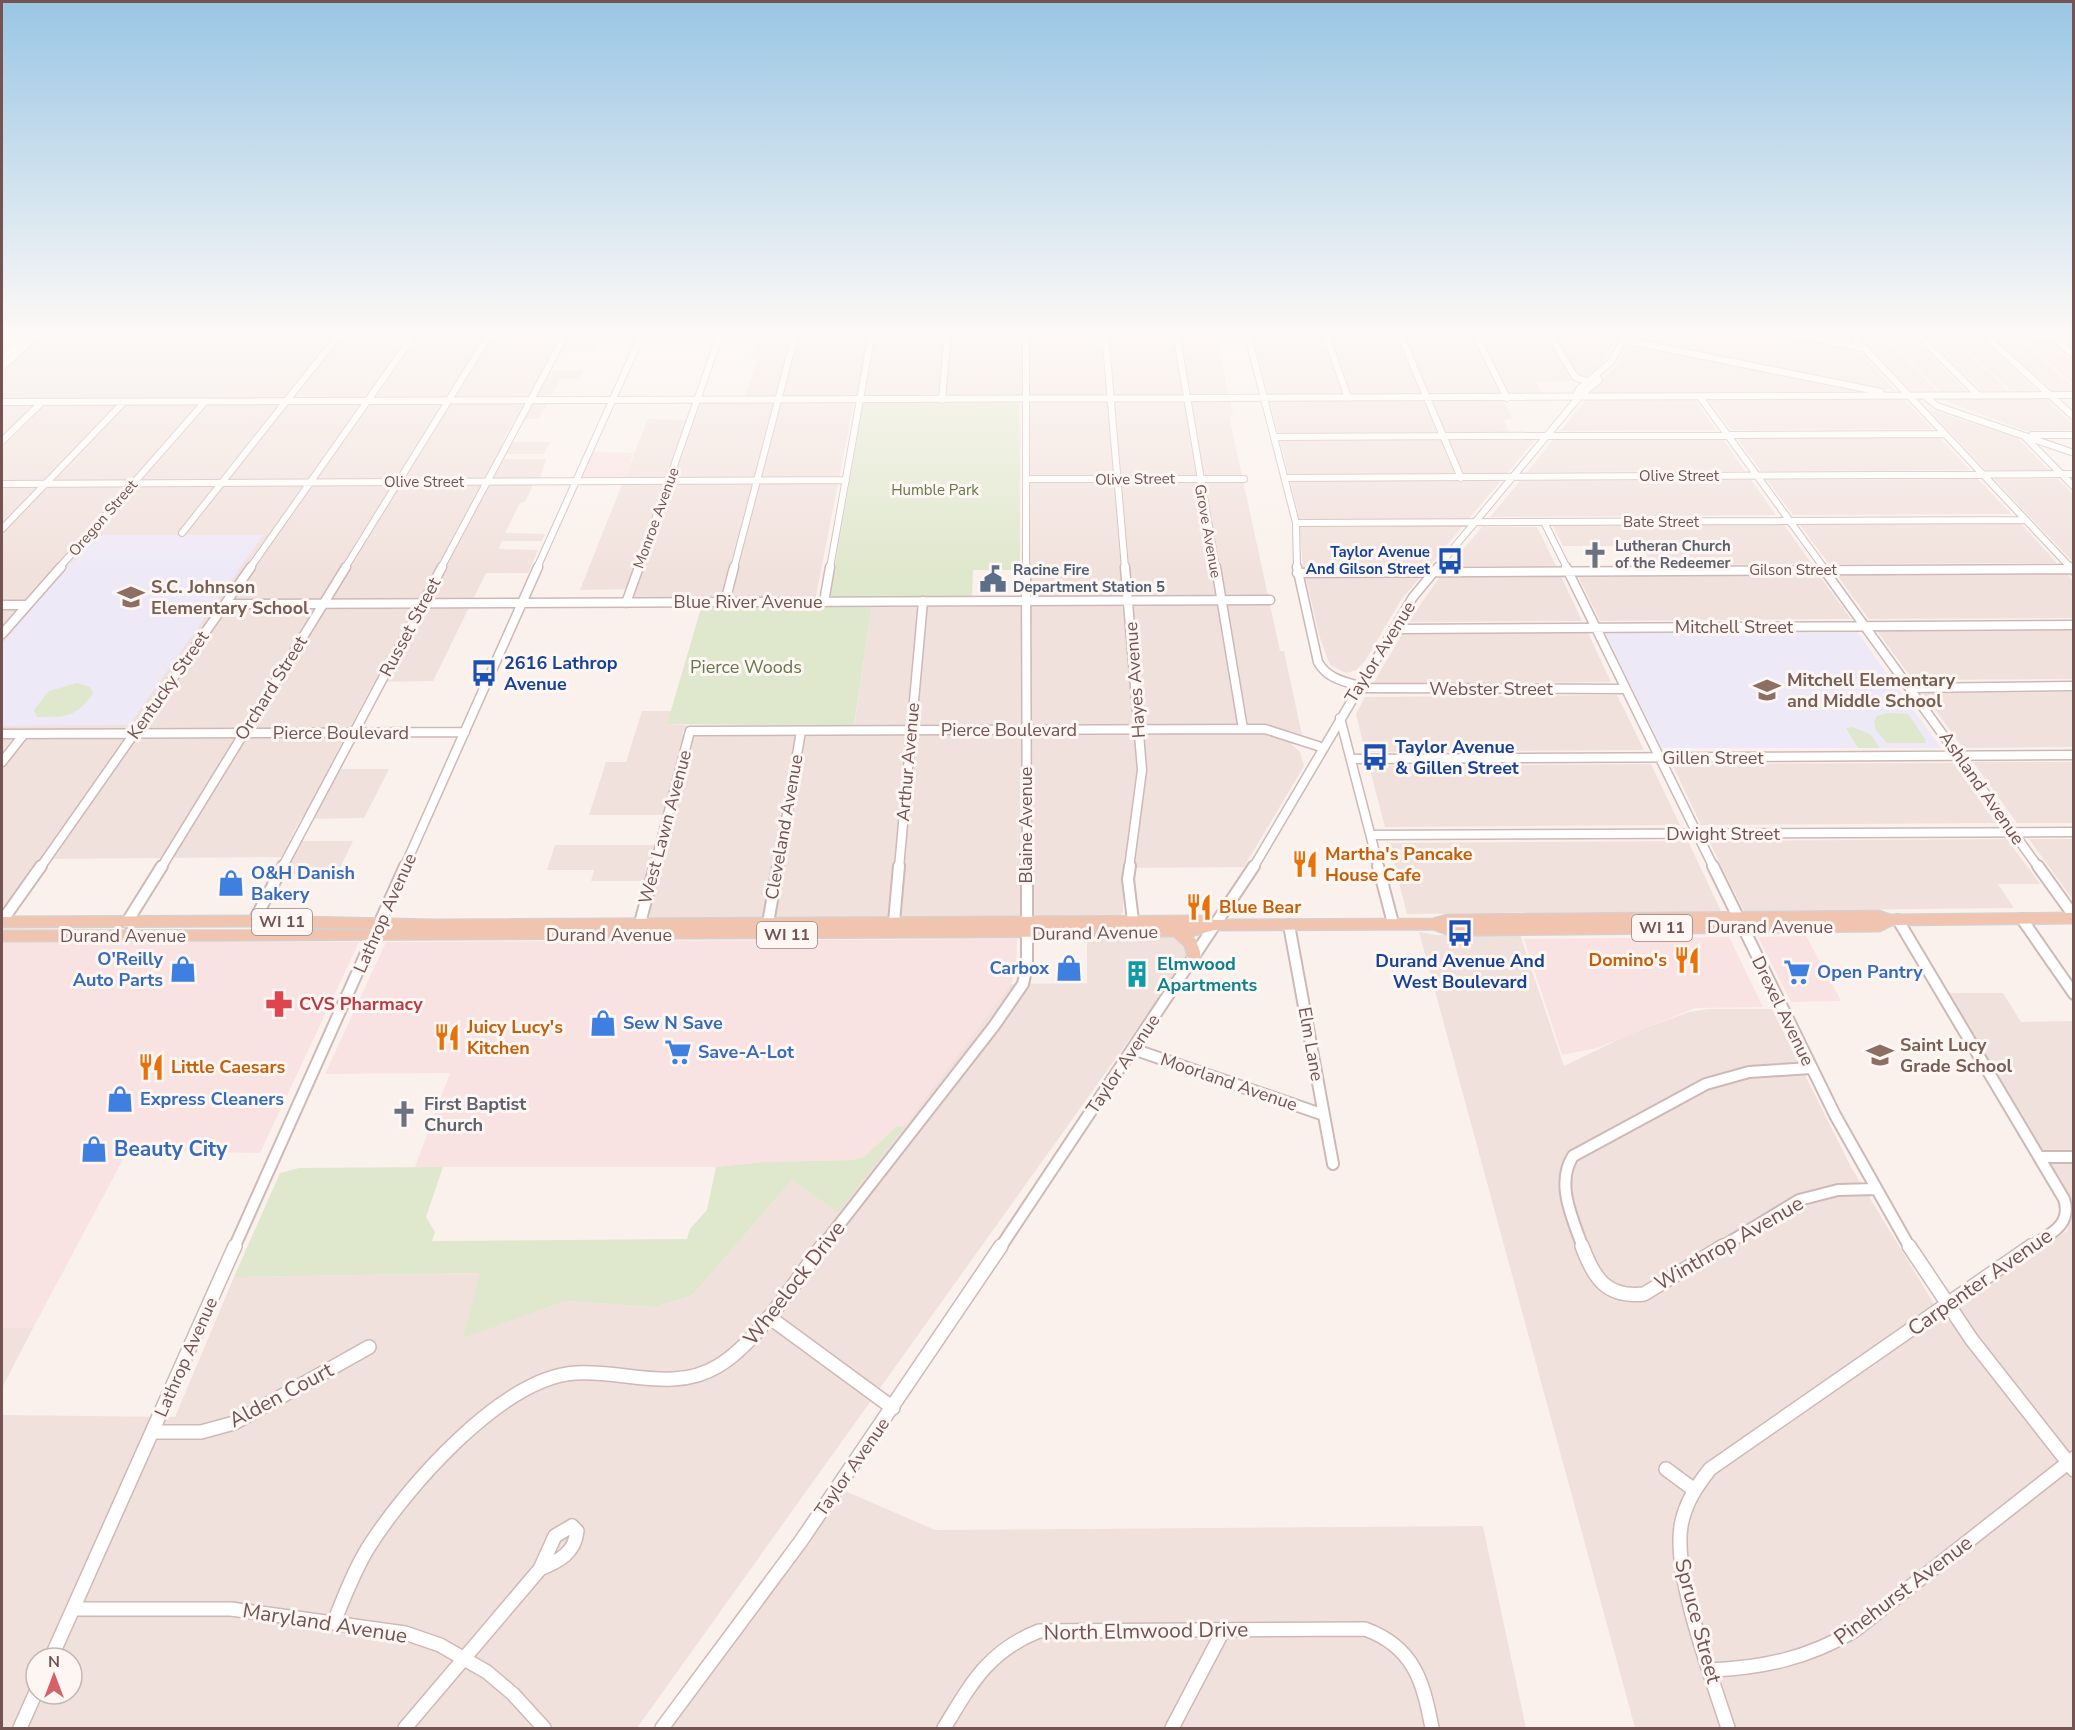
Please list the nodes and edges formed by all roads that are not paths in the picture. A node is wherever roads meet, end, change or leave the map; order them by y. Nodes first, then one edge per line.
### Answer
1 (29, 413) edge
2 (114, 413) edge
3 (195, 413) edge
4 (278, 413) edge
5 (359, 413) edge
6 (441, 413) edge
7 (524, 413) edge
8 (607, 413) edge
9 (693, 413) edge
10 (776, 413) edge
11 (858, 413) edge
12 (1026, 413) edge
13 (1112, 413) edge
14 (1188, 413) edge
15 (1267, 413) edge
16 (1434, 413) edge
17 (1566, 413) edge
18 (1712, 413) edge
19 (1924, 413) edge
20 (1957, 413) edge
21 (1944, 434) junction
22 (1728, 435) junction
23 (2023, 435) junction
24 (2073, 435) edge
25 (1444, 436) junction
26 (1548, 436) junction
27 (1274, 437) junction
28 (2, 441) edge
29 (2073, 453) edge
30 (2073, 474) edge
31 (1983, 475) junction
32 (2061, 475) junction
33 (1758, 476) junction
34 (1461, 477) junction
35 (1513, 477) junction
36 (1199, 478) junction
37 (1244, 478) dead end
38 (1285, 478) junction
39 (1026, 479) junction
40 (1118, 479) junction
41 (846, 480) junction
42 (577, 481) junction
43 (669, 481) junction
44 (757, 481) junction
45 (311, 482) junction
46 (399, 482) junction
47 (487, 482) junction
48 (45, 483) junction
49 (134, 483) junction
50 (222, 483) junction
51 (2, 484) edge
52 (2073, 487) edge
53 (2026, 520) junction
54 (1790, 521) junction
55 (1475, 522) junction
56 (1544, 522) junction
57 (1296, 524) junction
58 (2, 529) edge
59 (182, 532) dead end
60 (2073, 569) edge
61 (1825, 570) junction
62 (1434, 572) junction
63 (1568, 572) junction
64 (1297, 573) junction
65 (1220, 600) junction
66 (1270, 600) dead end
67 (923, 601) junction
68 (1026, 601) junction
69 (1129, 601) junction
70 (725, 602) junction
71 (824, 602) junction
72 (422, 603) junction
73 (523, 603) junction
74 (626, 603) junction
75 (225, 604) junction
76 (324, 604) junction
77 (2, 605) edge
78 (27, 605) junction
79 (2073, 625) edge
80 (1866, 626) junction
81 (1595, 627) junction
82 (1394, 629) junction
83 (2, 634) edge
84 (2073, 686) edge
85 (1358, 687) junction
86 (1910, 687) junction
87 (1625, 689) junction
88 (1340, 718) junction
89 (1139, 729) junction
90 (1244, 729) junction
91 (911, 730) junction
92 (1025, 730) junction
93 (690, 731) joint
94 (801, 731) junction
95 (465, 732) junction
96 (134, 733) junction
97 (244, 733) junction
98 (354, 733) junction
99 (2, 734) edge
100 (24, 734) junction
101 (1324, 748) junction
102 (2073, 755) edge
103 (1959, 756) junction
104 (1659, 758) junction
105 (1352, 759) junction
106 (2, 762) edge
107 (2013, 832) junction
108 (2073, 832) edge
109 (1696, 834) junction
110 (1372, 835) junction
111 (2073, 917) edge
112 (2022, 919) junction
113 (1894, 920) junction
114 (254, 921) junction
115 (1132, 921) junction
116 (2, 922) edge
117 (127, 922) junction
118 (894, 922) junction
119 (1739, 922) junction
120 (640, 923) junction
121 (768, 923) junction
122 (1393, 923) junction
123 (1215, 925) junction
124 (1290, 925) junction
125 (1026, 927) junction
126 (378, 930) junction
127 (1178, 932) junction
128 (222, 935) junction
129 (2, 936) edge
130 (1194, 957) junction
131 (2073, 994) edge
132 (1133, 1049) junction
133 (1812, 1068) junction
134 (1324, 1115) junction
135 (2039, 1157) junction
136 (2073, 1157) edge
137 (1333, 1164) dead end
138 (1875, 1189) junction
139 (1948, 1305) junction
140 (769, 1317) junction
141 (369, 1347) dead end
142 (893, 1408) junction
143 (152, 1432) junction
144 (2072, 1463) edge
145 (1666, 1469) dead end
146 (1693, 1489) junction
147 (1684, 1512) joint
148 (540, 1569) dead end
149 (73, 1609) junction
150 (333, 1622) junction
151 (1224, 1629) junction
152 (56, 1646) edge
153 (467, 1659) junction
154 (1710, 1670) junction
155 (30, 1706) edge
156 (20, 1728) edge
157 (405, 1728) edge
158 (544, 1728) edge
159 (662, 1728) edge
160 (944, 1728) edge
161 (1172, 1728) edge
162 (1432, 1728) edge
163 (1728, 1728) edge

1 - 28 street
2 - 48 street
3 - 49 street, Oregon Street
4 - 50 street
5 - 45 street, Kentucky Street
6 - 46 street, Orchard Street
7 - 47 street, Russet Street
8 - 42 street, Lathrop Avenue
9 - 43 street, Monroe Avenue
10 - 44 street
11 - 41 street
12 - 39 street, Blaine Avenue
13 - 40 street, Hayes Avenue
14 - 36 street, Grove Avenue
15 - 27 street
16 - 25 street
17 - 26 street, Taylor Avenue
18 - 22 street, Ashland Avenue
19 - 21 street
20 - 23 street
21 - 22 street
21 - 31 street
22 - 26 street
22 - 33 street, Ashland Avenue
23 - 24 street
23 - 29 street
23 - 32 street
25 - 26 street
25 - 27 street
25 - 34 street
26 - 35 street, Taylor Avenue
27 - 38 street
30 - 32 street, Olive Street
31 - 32 street, Olive Street
31 - 33 street, Olive Street
31 - 53 street
32 - 52 street
33 - 35 street, Olive Street
33 - 54 street, Ashland Avenue
34 - 35 street, Olive Street
34 - 38 street, Olive Street
35 - 55 street, Taylor Avenue
36 - 37 street, Olive Street
36 - 40 street, Olive Street
36 - 65 street, Grove Avenue
38 - 57 street
39 - 40 street, Olive Street
39 - 68 street, Blaine Avenue
40 - 69 street, Hayes Avenue
41 - 44 street, Olive Street
41 - 71 street
42 - 43 street, Olive Street
42 - 47 street, Olive Street
42 - 73 street, Lathrop Avenue
43 - 44 street, Olive Street
43 - 74 street, Monroe Avenue
44 - 70 street
45 - 46 street, Olive Street
45 - 50 street, Olive Street
45 - 75 street, Kentucky Street
46 - 47 street, Olive Street
46 - 76 street, Orchard Street
47 - 72 street, Russet Street
48 - 49 street, Olive Street
48 - 51 street, Olive Street
48 - 58 street
49 - 50 street, Olive Street
49 - 78 street, Oregon Street
50 - 59 street
53 - 54 street, Bate Street
53 - 60 street
54 - 56 street, Bate Street
54 - 61 street, Ashland Avenue
55 - 56 street, Bate Street
55 - 57 street, Bate Street
55 - 62 street, Taylor Avenue
56 - 63 street, Drexel Avenue
57 - 64 street
60 - 61 street, Gilson Street
61 - 63 street, Gilson Street
61 - 80 street, Ashland Avenue
62 - 63 street, Gilson Street
62 - 64 street, Gilson Street
62 - 82 street, Taylor Avenue
63 - 81 street, Drexel Avenue
64 - 85 street
65 - 66 street, Blue River Avenue
65 - 69 street, Blue River Avenue
65 - 90 street, Grove Avenue
67 - 68 street, Blue River Avenue
67 - 71 street, Blue River Avenue
67 - 91 street, Arthur Avenue
68 - 69 street, Blue River Avenue
68 - 92 street, Blaine Avenue
69 - 89 street, Hayes Avenue
70 - 71 street, Blue River Avenue
70 - 74 street, Blue River Avenue
72 - 73 street, Blue River Avenue
72 - 76 street, Blue River Avenue
72 - 98 street, Russet Street
73 - 74 street, Blue River Avenue
73 - 95 street, Lathrop Avenue
75 - 76 street, Blue River Avenue
75 - 96 street, Kentucky Street
76 - 97 street, Orchard Street
77 - 78 street
78 - 83 street, Oregon Street
79 - 80 street, Mitchell Street
80 - 81 street, Mitchell Street
80 - 86 street, Ashland Avenue
81 - 82 street, Mitchell Street
81 - 87 street, Drexel Avenue
82 - 85 street, Taylor Avenue
84 - 86 street
85 - 87 street, Webster Street
85 - 88 street, Taylor Avenue
86 - 103 street, Ashland Avenue
87 - 104 street, Drexel Avenue
88 - 101 street, Taylor Avenue
88 - 105 street
89 - 90 street, Pierce Boulevard
89 - 92 street, Pierce Boulevard
89 - 115 street, Hayes Avenue
90 - 101 street, Pierce Boulevard
91 - 92 street, Pierce Boulevard
91 - 94 street, Pierce Boulevard
91 - 118 street, Arthur Avenue
92 - 125 street, Blaine Avenue
93 - 94 street, Pierce Boulevard
93 - 120 street, West Lawn Avenue
94 - 121 street, Cleveland Avenue
95 - 98 street, Pierce Boulevard
95 - 126 street, Lathrop Avenue
96 - 97 street, Pierce Boulevard
96 - 100 street, Pierce Boulevard
96 - 116 street, Kentucky Street
97 - 98 street, Pierce Boulevard
97 - 117 street, Orchard Street
98 - 114 street, Russet Street
99 - 100 street, Pierce Boulevard
100 - 106 street
101 - 123 street, Taylor Avenue
102 - 103 street, Gillen Street
103 - 104 street, Gillen Street
103 - 107 street, Ashland Avenue
104 - 105 street, Gillen Street
104 - 109 street, Drexel Avenue
105 - 110 street
107 - 108 street, Dwight Street
107 - 109 street, Dwight Street
107 - 111 street, Ashland Avenue
109 - 110 street, Dwight Street
109 - 119 street, Drexel Avenue
110 - 122 street
111 - 112 main road, Durand Avenue / WI 11
112 - 113 main road, Durand Avenue / WI 11
112 - 131 street
113 - 119 main road, Durand Avenue / WI 11
113 - 135 street, Carpenter Avenue
114 - 117 main road, Durand Avenue / WI 11
114 - 126 main road, Durand Avenue / WI 11
114 - 128 main road
115 - 123 main road, Durand Avenue / WI 11
115 - 125 main road, Durand Avenue / WI 11
116 - 117 main road, Durand Avenue / WI 11
118 - 121 main road, Durand Avenue / WI 11
118 - 125 main road, Durand Avenue / WI 11
119 - 122 main road, Durand Avenue / WI 11
119 - 133 street, Drexel Avenue
120 - 121 main road, Durand Avenue / WI 11
120 - 126 main road, Durand Avenue / WI 11
122 - 124 main road, Durand Avenue / WI 11
123 - 124 main road, Durand Avenue / WI 11
123 - 127 main road, Durand Avenue / WI 11
123 - 130 street, Taylor Avenue
124 - 134 street, Elm Lane
125 - 126 main road, Durand Avenue / WI 11
125 - 127 main road, Durand Avenue / WI 11
125 - 140 street, Wheelock Drive
126 - 128 main road, Durand Avenue / WI 11
126 - 143 street, Lathrop Avenue
127 - 130 main road
128 - 129 main road, Durand Avenue / WI 11
130 - 132 street, Taylor Avenue
132 - 134 street, Moorland Avenue
132 - 142 street, Taylor Avenue
133 - 138 street, Drexel Avenue
133 - 138 street, Winthrop Avenue
134 - 137 street, Elm Lane
135 - 136 street
135 - 139 street, Carpenter Avenue
138 - 139 street, Drexel Avenue
139 - 144 street, Drexel Avenue
139 - 146 street, Carpenter Avenue
140 - 142 street
140 - 150 street, Wheelock Drive
141 - 143 street, Alden Court
142 - 159 street, Taylor Avenue
143 - 149 street, Lathrop Avenue
144 - 154 street, Pinehurst Avenue
145 - 146 street
146 - 147 street, Carpenter Avenue
147 - 154 street, Spruce Street
148 - 153 street
149 - 150 street, Maryland Avenue
149 - 152 street, Lathrop Avenue
150 - 153 street, Maryland Avenue
151 - 160 street, North Elmwood Drive
151 - 161 street
151 - 162 street, North Elmwood Drive
153 - 157 street
153 - 158 street, Maryland Avenue
154 - 163 street, Spruce Street
155 - 156 street

